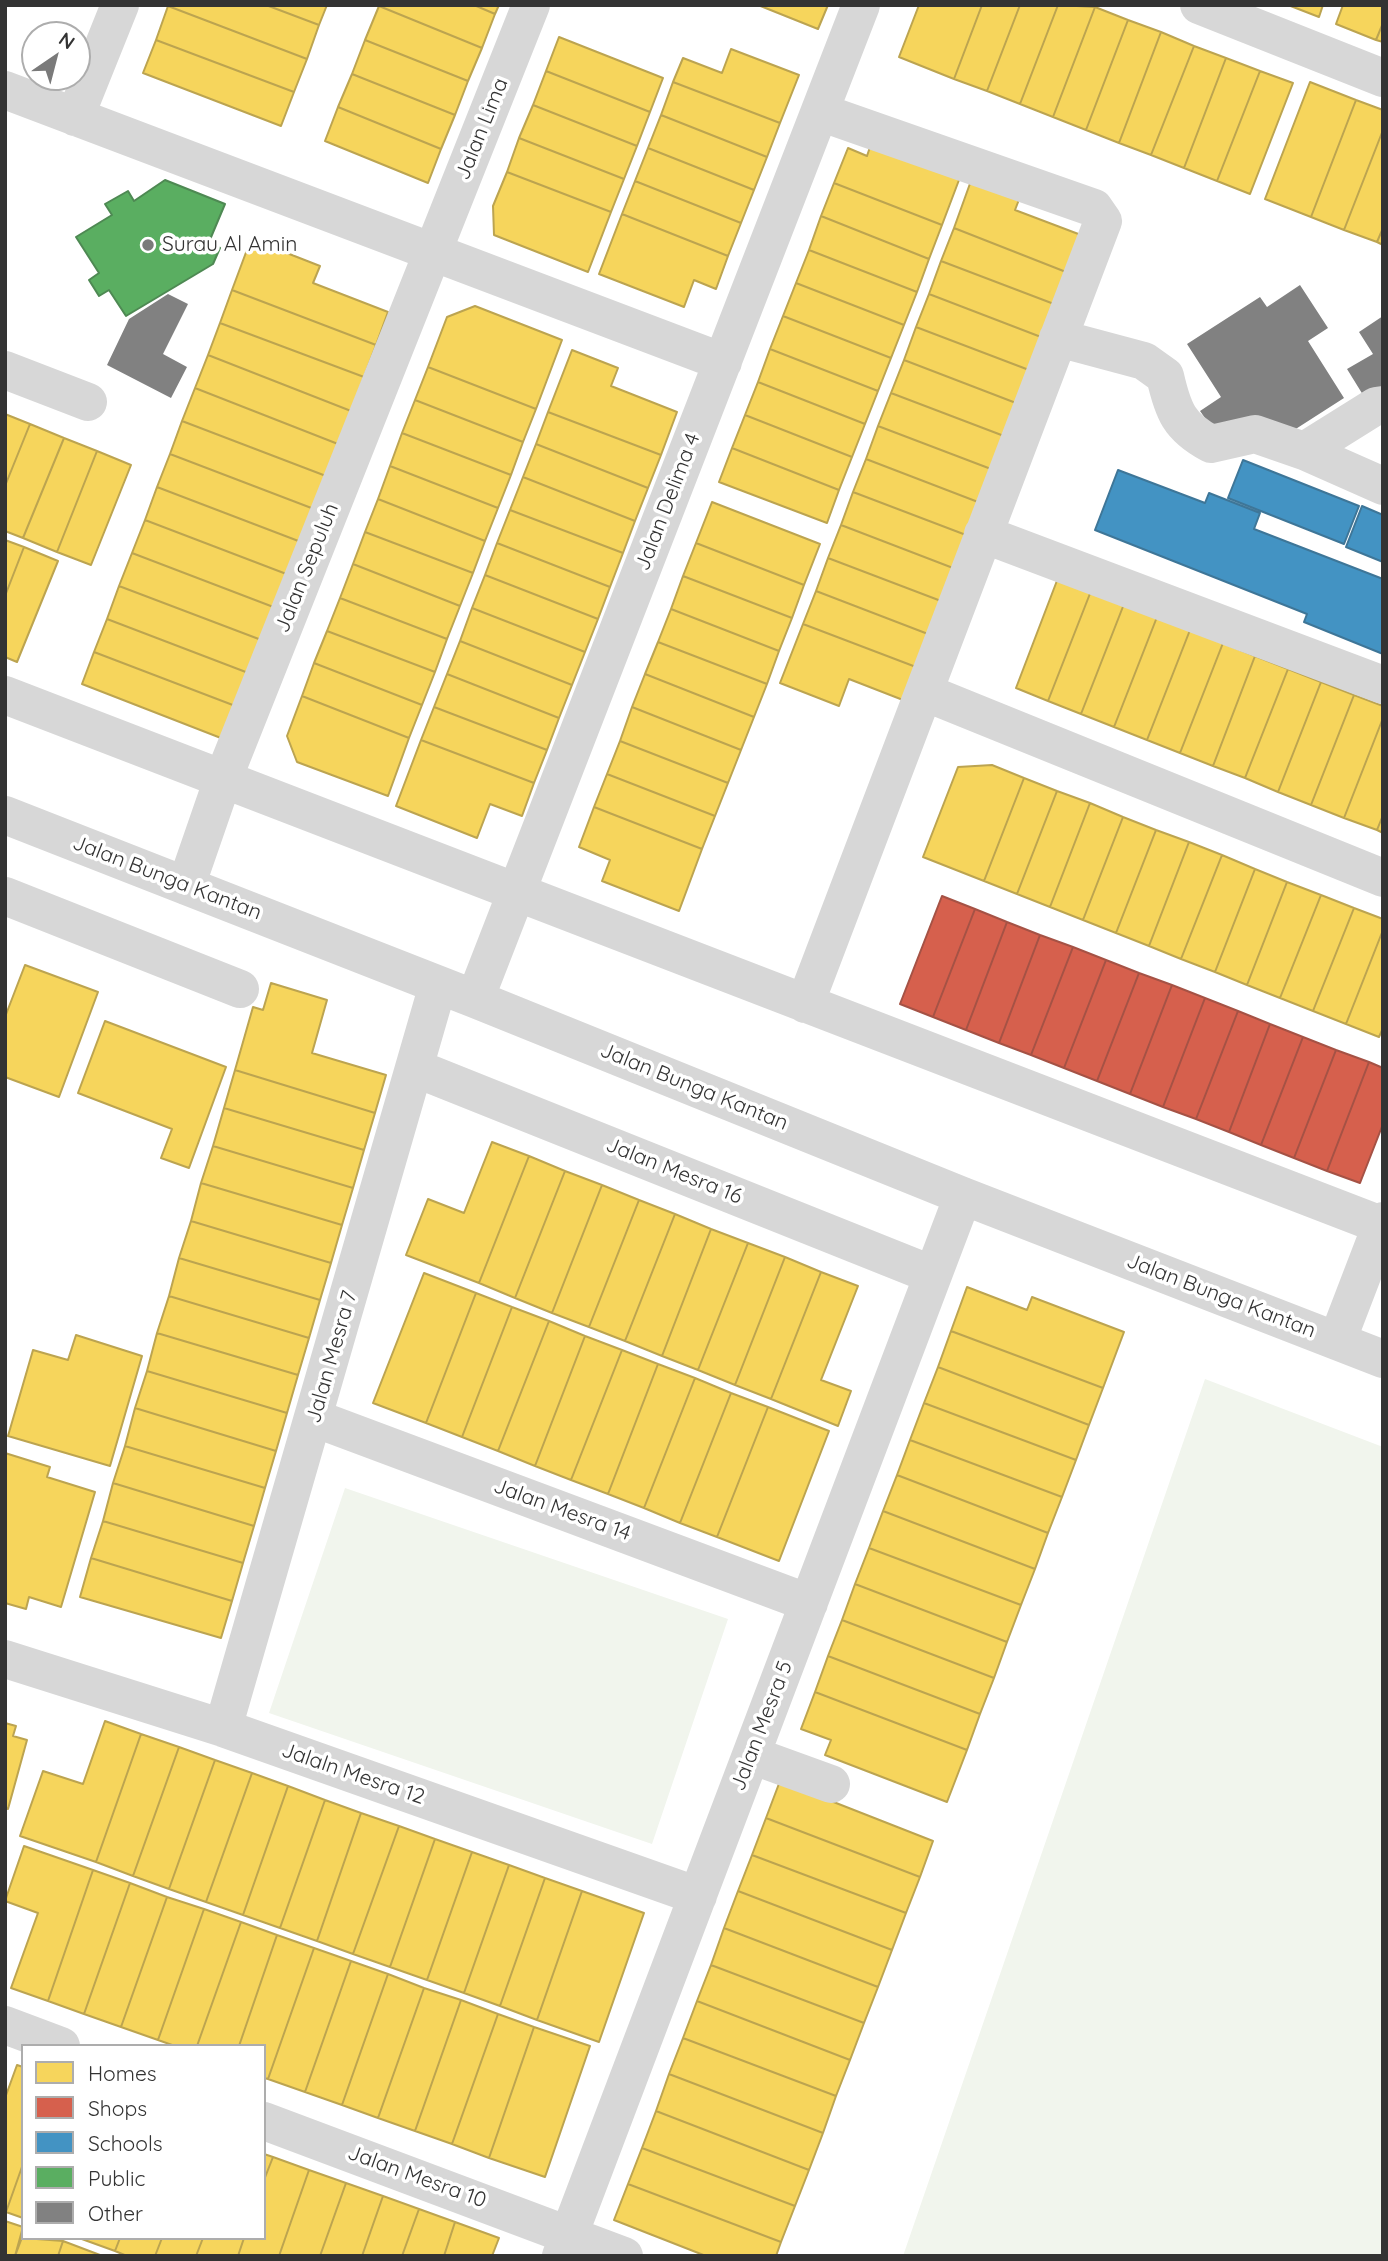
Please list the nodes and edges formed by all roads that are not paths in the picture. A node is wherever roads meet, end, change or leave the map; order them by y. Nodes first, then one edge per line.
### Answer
1 (120, 5) edge
2 (531, 5) edge
3 (861, 5) edge
4 (1199, 5) edge
5 (1383, 78) edge
6 (5, 90) edge
7 (820, 112) junction
8 (75, 117) junction
9 (433, 252) junction
10 (1058, 338) junction
11 (723, 362) junction
12 (5, 370) edge
13 (88, 402) dead end
14 (1383, 405) edge
15 (1304, 451) junction
16 (1383, 486) edge
17 (983, 534) junction
18 (1383, 685) edge
19 (924, 692) junction
20 (5, 695) edge
21 (223, 779) junction
22 (5, 815) edge
23 (1383, 878) edge
24 (186, 886) junction
25 (516, 894) junction
26 (5, 896) edge
27 (438, 985) junction
28 (240, 989) dead end
29 (475, 999) junction
30 (805, 1004) junction
31 (415, 1068) junction
32 (963, 1196) junction
33 (1382, 1223) edge
34 (933, 1275) junction
35 (1337, 1341) junction
36 (1383, 1359) edge
37 (314, 1418) junction
38 (809, 1603) junction
39 (5, 1660) edge
40 (222, 1728) junction
41 (751, 1755) junction
42 (831, 1784) dead end
43 (698, 1896) junction
44 (5, 2025) edge
45 (56, 2044) edge
46 (266, 2122) edge
47 (565, 2245) edge
48 (624, 2256) edge

1 - 8 street
2 - 9 street, Jalan Lima
3 - 7 street, Jalan Delima 4
4 - 5 street
6 - 8 street
7 - 10 street
7 - 11 street, Jalan Delima 4
8 - 9 street
9 - 11 street
9 - 21 street, Jalan Sepuluh
10 - 15 street
10 - 17 street
11 - 25 street, Jalan Delima 4
12 - 13 street
14 - 15 street
15 - 16 street
17 - 18 street
17 - 19 street
19 - 23 street
19 - 30 street
20 - 21 street
21 - 24 street, Jalan Sepuluh
21 - 25 street
22 - 24 street, Jalan Bunga Kantan
24 - 27 street, Jalan Bunga Kantan
25 - 29 street, Jalan Delima 4
25 - 30 street
26 - 28 street
27 - 29 street, Jalan Bunga Kantan
27 - 31 street, Jalan Mesra 7
29 - 32 street, Jalan Bunga Kantan
30 - 33 street
31 - 34 street, Jalan Mesra 16
31 - 37 street, Jalan Mesra 7
32 - 34 street, Jalan Mesra 5
32 - 35 street, Jalan Bunga Kantan
33 - 35 street
34 - 38 street, Jalan Mesra 5
35 - 36 street, Jalan Bunga Kantan
37 - 38 street, Jalan Mesra 14
37 - 40 street, Jalan Mesra 7
38 - 41 street, Jalan Mesra 5
39 - 40 street, Jalaln Mesra 12
40 - 43 street, Jalaln Mesra 12
41 - 42 street
41 - 43 street, Jalan Mesra 5
43 - 47 street, Jalan Mesra 5
44 - 45 street
46 - 47 street, Jalan Mesra 10
47 - 48 street, Jalan Mesra 10

